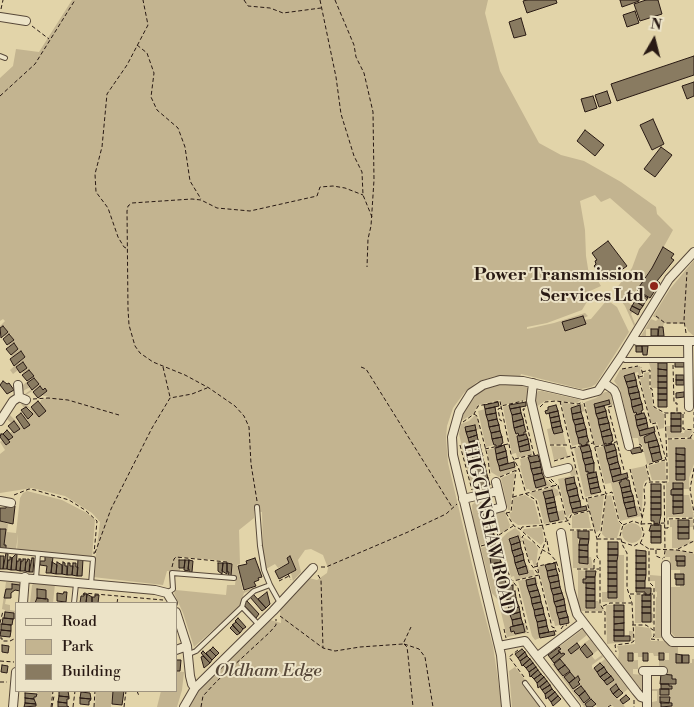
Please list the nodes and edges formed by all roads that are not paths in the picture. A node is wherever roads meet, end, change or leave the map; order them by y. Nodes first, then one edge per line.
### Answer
1 (0, 16) edge
2 (26, 22) road end
3 (0, 56) edge
4 (5, 58) dead end
5 (694, 252) edge
6 (633, 338) junction
7 (691, 341) edge
8 (621, 357) junction
9 (689, 360) junction
10 (533, 383) junction
11 (604, 383) junction
12 (18, 385) dead end
13 (690, 411) edge
14 (0, 421) edge
15 (629, 446) dead end
16 (568, 468) dead end
17 (496, 480) road end
18 (498, 491) junction
19 (463, 499) junction
20 (0, 501) edge
21 (12, 502) road end
22 (258, 507) road end
23 (493, 509) road end
24 (561, 533) dead end
25 (0, 550) edge
26 (38, 554) junction
27 (665, 562) road end
28 (313, 568) road end
29 (0, 576) edge
30 (25, 577) junction
31 (36, 578) junction
32 (234, 578) dead end
33 (76, 581) junction
34 (91, 584) junction
35 (270, 585) junction
36 (169, 599) edge
37 (23, 602) edge
38 (74, 602) edge
39 (281, 603) junction
40 (242, 607) junction
41 (178, 618) edge
42 (583, 622) junction
43 (259, 625) junction
44 (694, 642) edge
45 (499, 646) junction
46 (178, 650) edge
47 (188, 650) junction
48 (538, 656) junction
49 (663, 671) dead end
50 (526, 682) road end
51 (15, 684) edge
52 (195, 688) junction
53 (647, 703) edge
54 (13, 707) edge
55 (184, 707) edge
56 (506, 707) edge
57 (543, 707) edge
58 (576, 707) edge

1 - 2 street
3 - 4 lane
5 - 6 street
6 - 7 street
6 - 8 street
7 - 9 street
8 - 9 lane
8 - 11 street
9 - 13 street
10 - 11 street, HIGGINSHAW ROAD
10 - 16 street
10 - 19 street, HIGGINSHAW ROAD
11 - 15 street
12 - 14 street
17 - 18 street
18 - 19 street
18 - 23 street
19 - 45 street, HIGGINSHAW ROAD
20 - 21 street
22 - 35 lane
24 - 42 street
25 - 26 lane
26 - 31 lane
26 - 34 lane
27 - 44 street
28 - 39 street
29 - 30 street
30 - 31 street
30 - 37 street
31 - 33 street
32 - 36 lane
33 - 34 street
33 - 38 lane
34 - 36 street
35 - 39 lane
35 - 40 lane
39 - 43 street
40 - 43 lane
40 - 47 lane
41 - 47 street
42 - 48 street
42 - 53 street
43 - 52 street
45 - 48 street
45 - 56 street, HIGGINSHAW ROAD
46 - 47 street
47 - 52 street
48 - 58 street
49 - 53 street
50 - 57 lane
51 - 54 street
52 - 55 street

